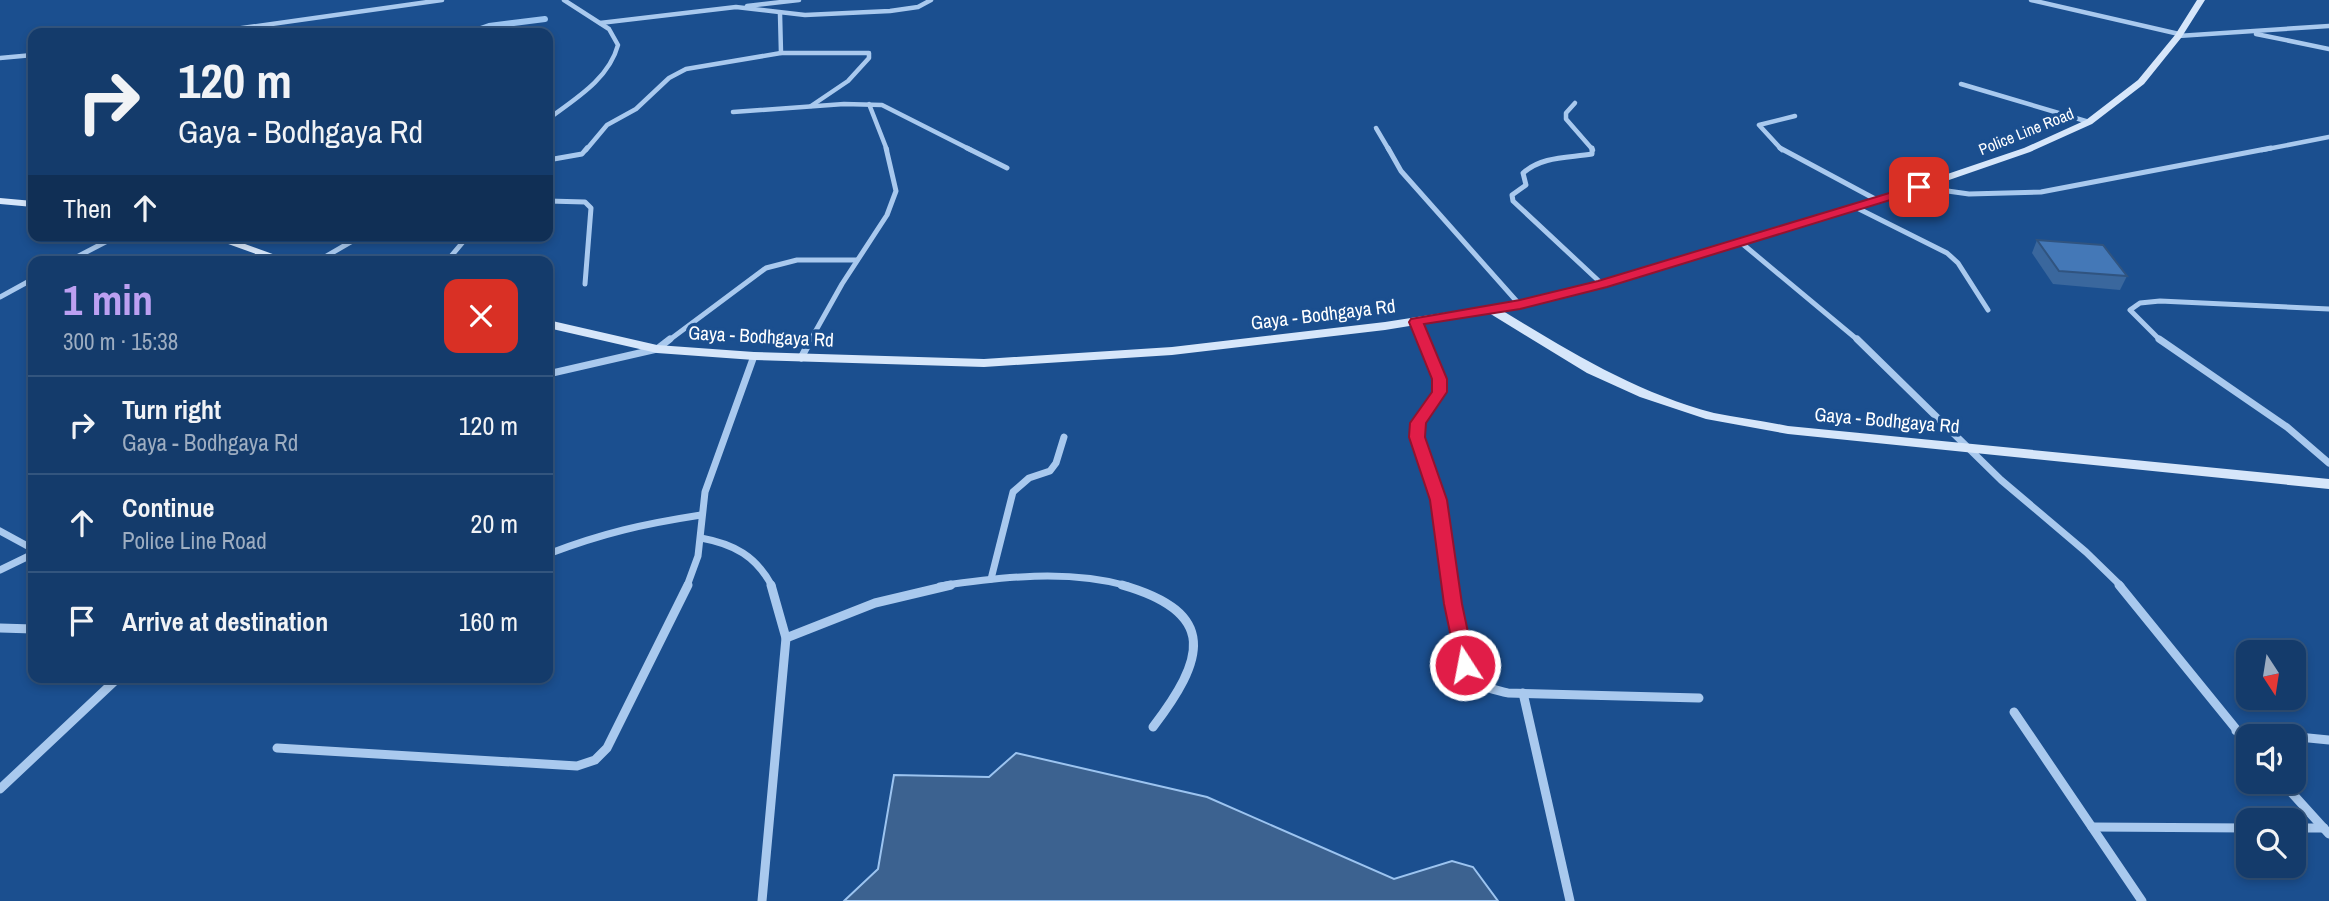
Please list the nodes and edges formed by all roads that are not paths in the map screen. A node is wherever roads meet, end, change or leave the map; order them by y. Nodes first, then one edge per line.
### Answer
1 (442, 0) edge
2 (564, 0) edge
3 (799, 0) edge
4 (931, 0) edge
5 (2031, 0) edge
6 (2201, 0) edge
7 (785, 1) edge
8 (736, 7) junction
9 (779, 14) junction
10 (600, 23) junction
11 (2329, 26) edge
12 (243, 28) edge
13 (2245, 33) junction
14 (2178, 35) junction
15 (2329, 49) edge
16 (780, 53) junction
17 (28, 55) edge
18 (0, 58) edge
19 (1961, 84) dead end
20 (1575, 103) dead end
21 (869, 104) junction
22 (811, 106) junction
23 (733, 112) dead end
24 (553, 115) edge
25 (1795, 116) dead end
26 (2088, 122) junction
27 (1376, 128) dead end
28 (2329, 137) edge
29 (553, 159) edge
30 (1007, 168) dead end
31 (1919, 187) junction
32 (1877, 200) junction
33 (0, 201) edge
34 (553, 201) edge
35 (28, 204) edge
36 (1855, 207) junction
37 (1739, 240) junction
38 (105, 242) edge
39 (229, 242) edge
40 (351, 242) edge
41 (463, 242) edge
42 (79, 256) edge
43 (272, 256) edge
44 (327, 256) edge
45 (451, 256) edge
46 (857, 260) junction
47 (28, 282) edge
48 (585, 284) dead end
49 (1602, 284) junction
50 (0, 297) edge
51 (1520, 304) junction
52 (2329, 309) edge
53 (1492, 310) junction
54 (1988, 310) dead end
55 (1416, 322) junction
56 (553, 325) edge
57 (657, 349) junction
58 (754, 356) junction
59 (801, 358) junction
60 (553, 373) edge
61 (1064, 437) dead end
62 (1967, 447) junction
63 (2329, 463) edge
64 (2329, 484) edge
65 (701, 515) junction
66 (0, 531) edge
67 (701, 538) junction
68 (28, 549) edge
69 (553, 552) edge
70 (28, 555) edge
71 (0, 570) edge
72 (990, 579) junction
73 (0, 628) edge
74 (28, 629) edge
75 (786, 638) junction
76 (113, 683) edge
77 (1523, 694) junction
78 (1699, 698) dead end
79 (2014, 712) dead end
80 (1153, 727) dead end
81 (2235, 731) joint
82 (2329, 740) edge
83 (277, 748) dead end
84 (0, 789) edge
85 (2293, 794) edge
86 (2092, 827) junction
87 (2236, 828) edge
88 (2306, 829) edge
89 (2327, 831) edge
90 (762, 901) edge
91 (1570, 901) edge
92 (2142, 901) edge

1 - 12 street
2 - 10 street
3 - 7 street
4 - 9 street
5 - 14 street
6 - 14 street, Police Line Road
7 - 8 street
8 - 9 street
8 - 10 street
9 - 16 street
10 - 24 street
11 - 13 street
13 - 14 street
13 - 15 street
14 - 26 street, Police Line Road
16 - 22 street
16 - 29 street
17 - 18 street
19 - 26 street
20 - 49 street
21 - 22 street
21 - 30 street
21 - 46 street
22 - 23 street
25 - 32 street
26 - 31 street, Police Line Road
27 - 51 street
28 - 31 street
31 - 32 street, Police Line Road
32 - 36 street, Police Line Road
33 - 35 street
34 - 48 street
36 - 37 street, Police Line Road
36 - 54 street
37 - 49 street, Police Line Road
37 - 62 street
38 - 42 street
39 - 43 street
40 - 44 street
41 - 45 street
46 - 57 street
46 - 59 street
47 - 50 street
49 - 51 street, Police Line Road
51 - 53 street, Police Line Road
52 - 63 street
53 - 55 street, Gaya - Bodhgaya Rd
53 - 62 street, Gaya - Bodhgaya Rd
55 - 59 street, Gaya - Bodhgaya Rd
55 - 77 street
56 - 57 street, Gaya - Bodhgaya Rd
57 - 58 street, Gaya - Bodhgaya Rd
57 - 60 street
58 - 59 street, Gaya - Bodhgaya Rd
58 - 65 street
61 - 72 street
62 - 64 street, Gaya - Bodhgaya Rd
62 - 81 street
65 - 67 street
65 - 69 street
66 - 68 street
67 - 75 street
67 - 83 street
70 - 71 street
72 - 75 street
72 - 80 street
73 - 74 street
75 - 90 street
76 - 84 street
77 - 78 street
77 - 91 street
79 - 86 street
81 - 82 street
85 - 89 street
86 - 87 street
86 - 92 street
88 - 89 street

